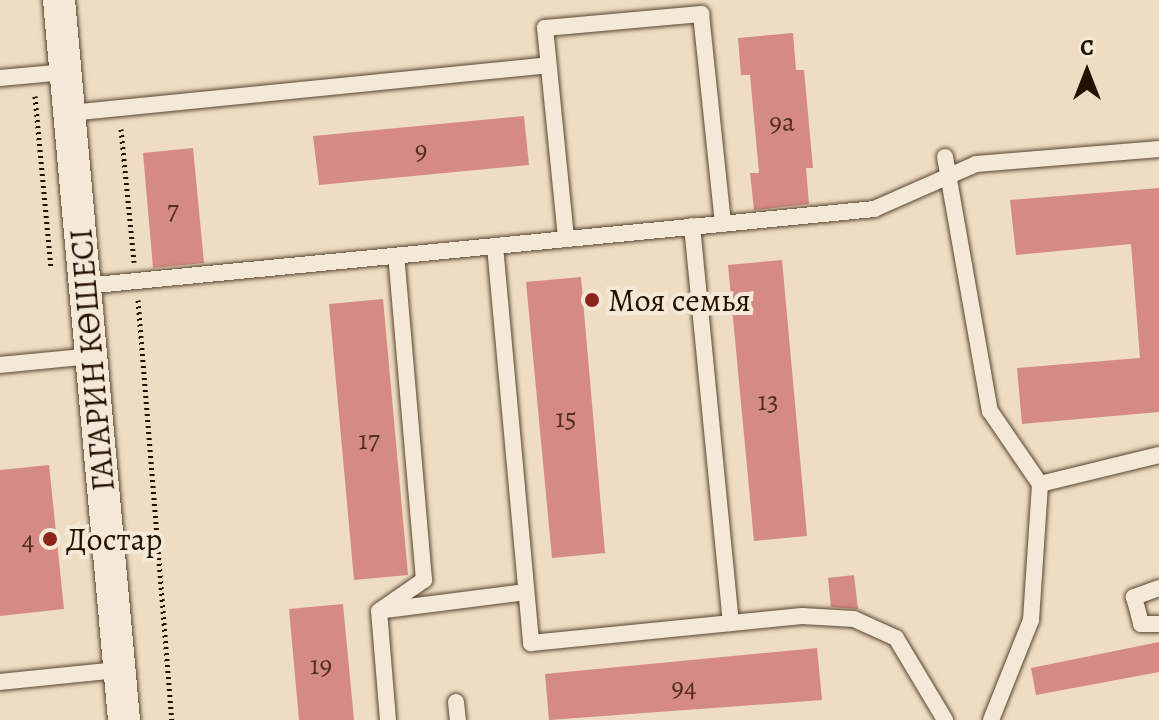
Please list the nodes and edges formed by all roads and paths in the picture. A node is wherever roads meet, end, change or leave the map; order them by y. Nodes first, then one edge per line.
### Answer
1 (59, 0) edge
2 (548, 65) junction
3 (66, 72) junction
4 (0, 78) edge
5 (119, 108) junction
6 (70, 113) junction
7 (1159, 149) edge
8 (946, 165) junction
9 (723, 224) junction
10 (692, 226) junction
11 (566, 238) junction
12 (495, 246) junction
13 (396, 256) junction
14 (136, 281) junction
15 (85, 286) junction
16 (91, 356) junction
17 (0, 365) edge
18 (1159, 455) edge
19 (1040, 484) junction
20 (1159, 588) edge
21 (526, 592) junction
22 (379, 611) junction
23 (731, 623) junction
24 (1159, 624) edge
25 (119, 670) junction
26 (0, 682) edge
27 (456, 702) dead end
28 (124, 720) edge
29 (172, 720) edge
30 (388, 720) edge
31 (458, 720) edge
32 (945, 720) edge
33 (991, 720) edge

1 - 3 street, ГАГАРИН КӨШЕСІ
2 - 5 lane
2 - 9 lane
2 - 11 lane
3 - 4 lane
3 - 6 street, ГАГАРИН КӨШЕСІ
5 - 6 lane
5 - 14 path
6 - 15 street, ГАГАРИН КӨШЕСІ
7 - 8 lane
8 - 9 lane
8 - 19 lane
9 - 10 lane
10 - 11 lane
10 - 23 lane
11 - 12 lane
12 - 13 lane
12 - 21 lane
13 - 14 lane
13 - 22 lane
14 - 15 lane
14 - 29 path
15 - 16 street, ГАГАРИН КӨШЕСІ
16 - 17 lane
16 - 25 street, ГАГАРИН КӨШЕСІ
18 - 19 lane
19 - 33 lane
20 - 24 lane
21 - 22 lane
21 - 23 lane
22 - 30 lane
23 - 32 lane
25 - 26 lane
25 - 28 street, ГАГАРИН КӨШЕСІ
27 - 31 lane

